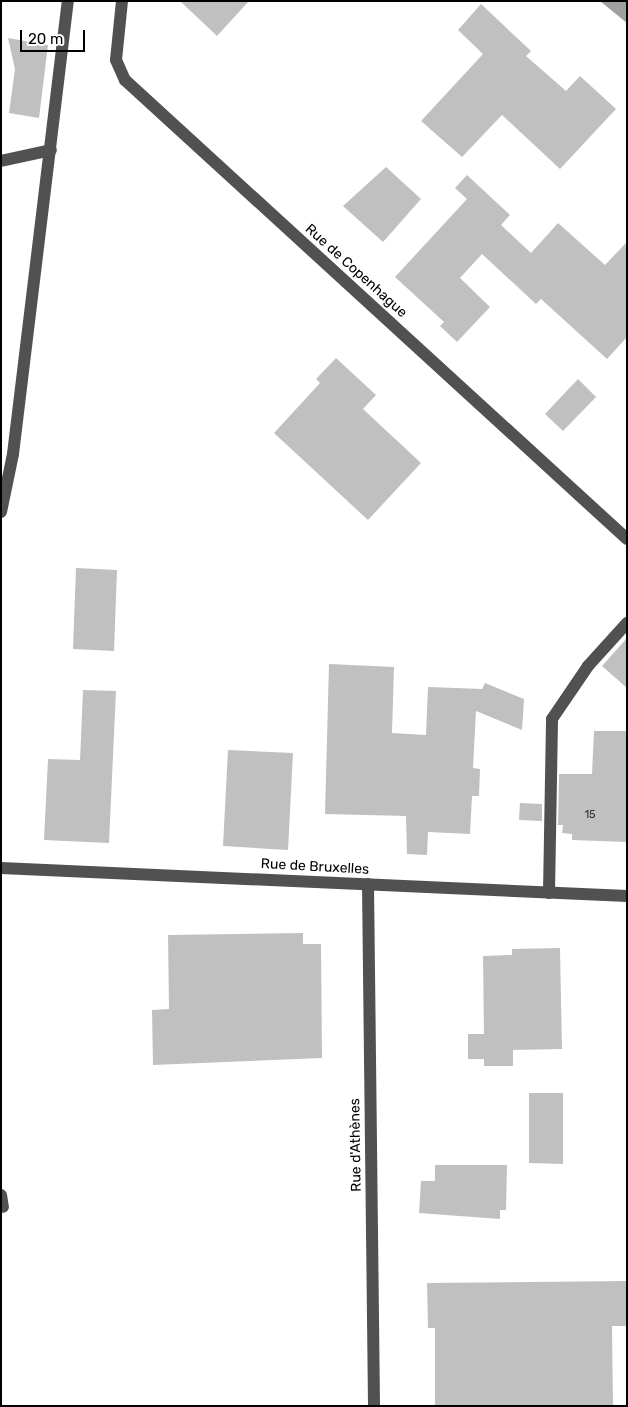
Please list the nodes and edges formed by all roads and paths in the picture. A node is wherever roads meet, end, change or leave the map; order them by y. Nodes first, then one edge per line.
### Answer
1 (68, 1) edge
2 (122, 1) edge
3 (51, 150) junction
4 (1, 161) edge
5 (1, 512) edge
6 (627, 539) edge
7 (627, 623) edge
8 (1, 868) edge
9 (368, 884) junction
10 (549, 893) junction
11 (627, 896) edge
12 (374, 1406) edge

1 - 3 street
2 - 6 street, Rue de Copenhague
3 - 4 street
3 - 5 street
7 - 10 street
8 - 9 street, Rue de Bruxelles
9 - 10 street, Rue de Bruxelles
9 - 12 street, Rue d'Athènes
10 - 11 street, Rue de Bruxelles

